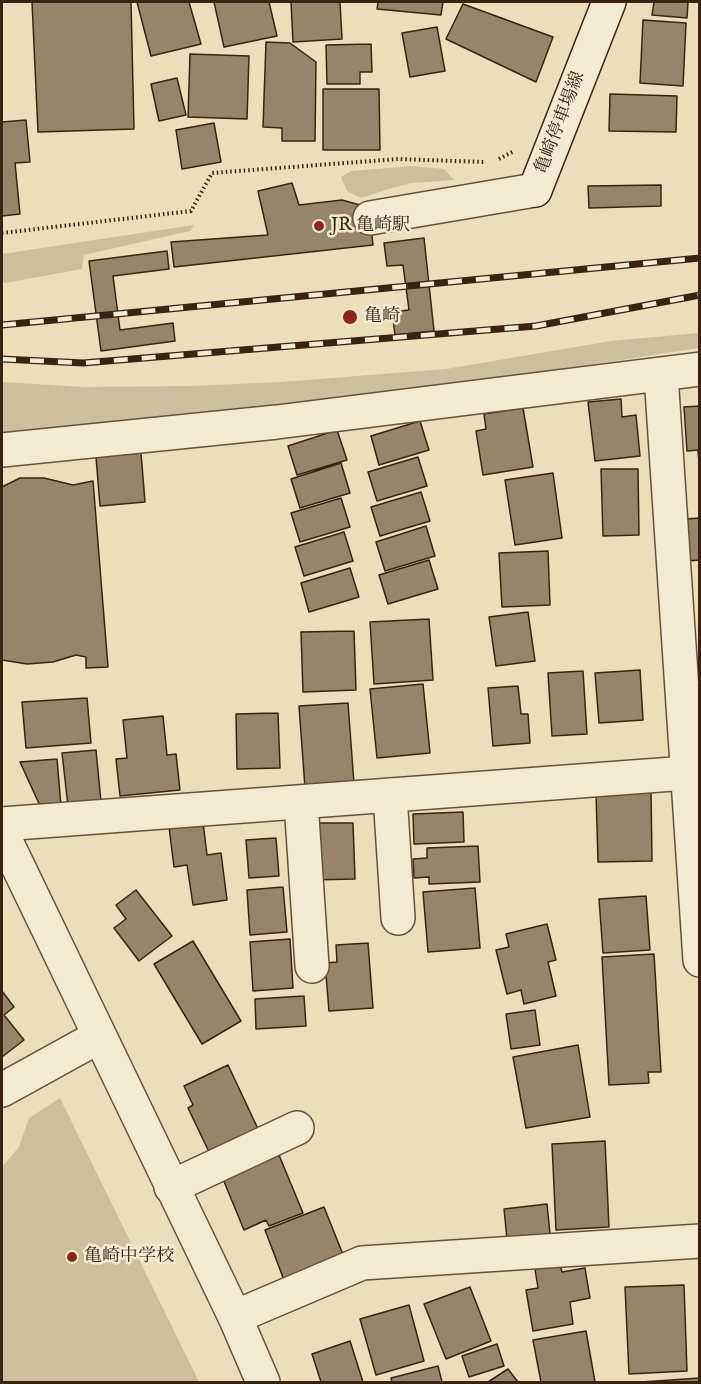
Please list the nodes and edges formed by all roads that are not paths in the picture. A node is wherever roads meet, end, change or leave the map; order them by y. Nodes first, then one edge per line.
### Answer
1 (609, 2) edge
2 (370, 218) dead end
3 (699, 369) edge
4 (661, 375) junction
5 (2, 450) edge
6 (693, 773) edge
7 (390, 795) junction
8 (300, 802) junction
9 (2, 824) edge
10 (2, 833) edge
11 (398, 918) dead end
12 (699, 960) edge
13 (312, 966) dead end
14 (98, 1036) junction
15 (2, 1090) edge
16 (297, 1128) dead end
17 (171, 1187) junction
18 (699, 1241) edge
19 (234, 1317) junction
20 (263, 1383) edge

1 - 2 street, 亀崎停車場線
3 - 4 street
4 - 5 street
4 - 6 street
6 - 7 street
6 - 12 street
7 - 8 street
7 - 11 street
8 - 9 street
8 - 13 street
10 - 14 street
14 - 15 street
14 - 17 street
16 - 17 street
17 - 19 street
18 - 19 street
19 - 20 street

